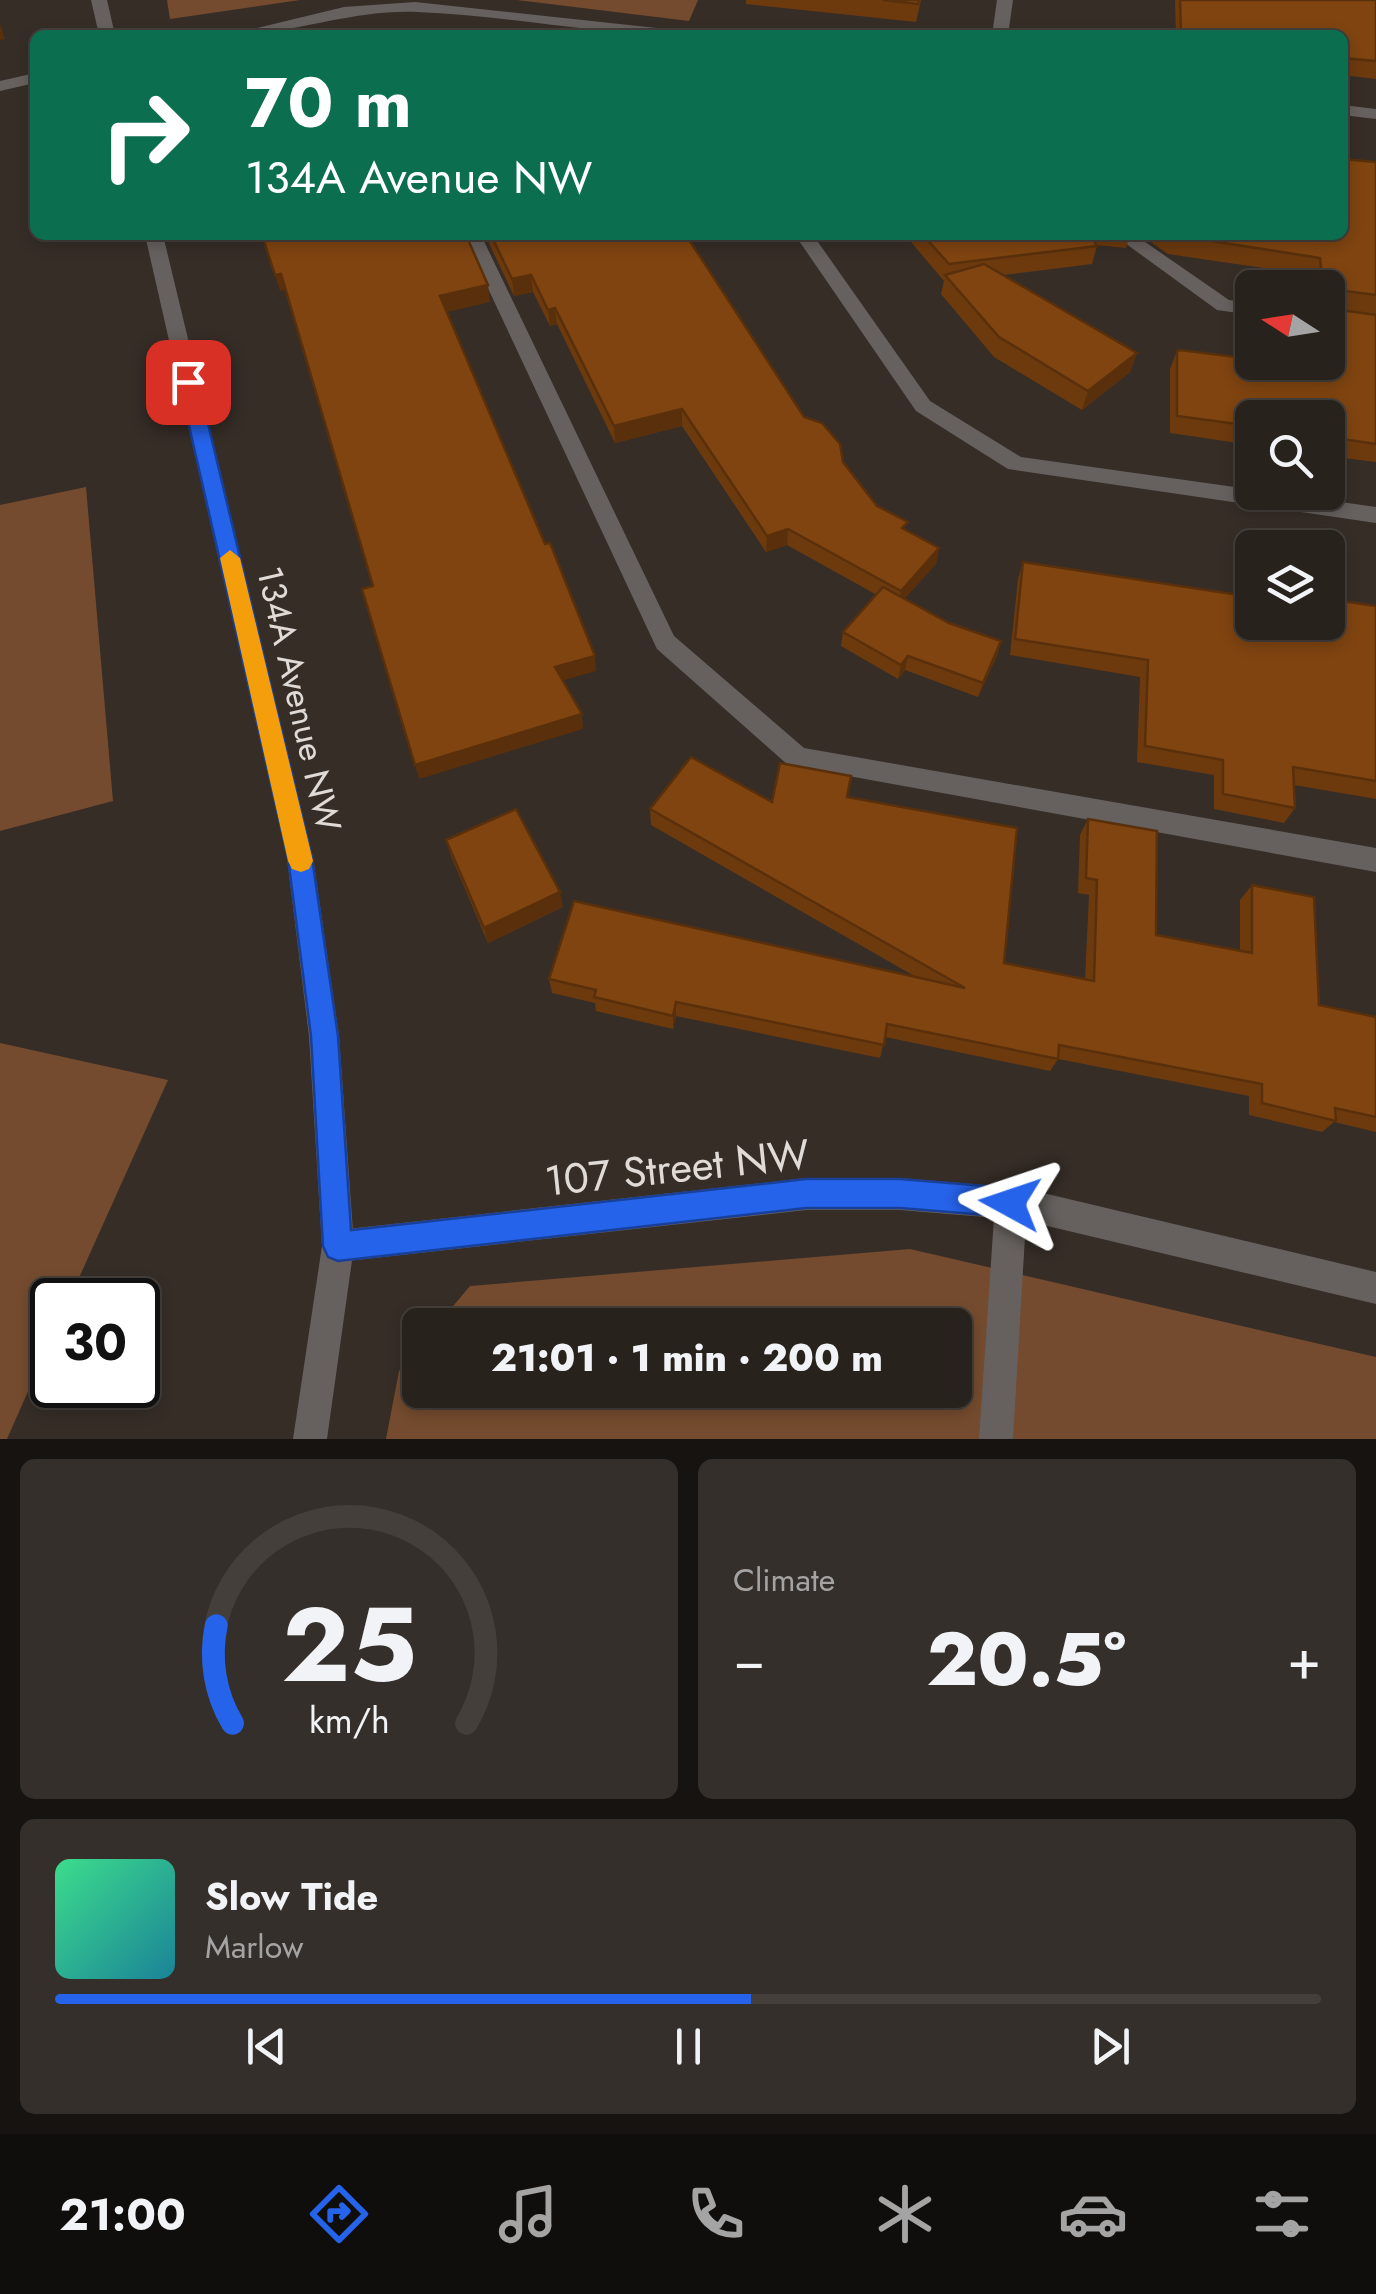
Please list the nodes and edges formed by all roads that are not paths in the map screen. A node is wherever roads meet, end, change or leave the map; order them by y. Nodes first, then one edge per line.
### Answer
1 (99, 0) edge
2 (1005, 0) edge
3 (106, 30) edge
4 (259, 30) edge
5 (628, 30) edge
6 (1001, 30) edge
7 (30, 79) edge
8 (0, 86) edge
9 (1348, 111) edge
10 (1376, 114) edge
11 (155, 240) edge
12 (474, 240) edge
13 (807, 240) edge
14 (1129, 240) edge
15 (1235, 307) edge
16 (1376, 516) edge
17 (1376, 860) edge
18 (1010, 1203) junction
19 (338, 1246) junction
20 (1376, 1288) edge
21 (310, 1439) edge
22 (996, 1439) edge

1 - 3 street
2 - 6 street
4 - 5 street
7 - 8 street
9 - 10 street
11 - 19 street, 134A Avenue NW
12 - 17 street
13 - 16 street
14 - 15 street
18 - 19 street, 107 Street NW
18 - 20 street, 107 Street NW
18 - 22 street
19 - 21 street, 134A Avenue NW

